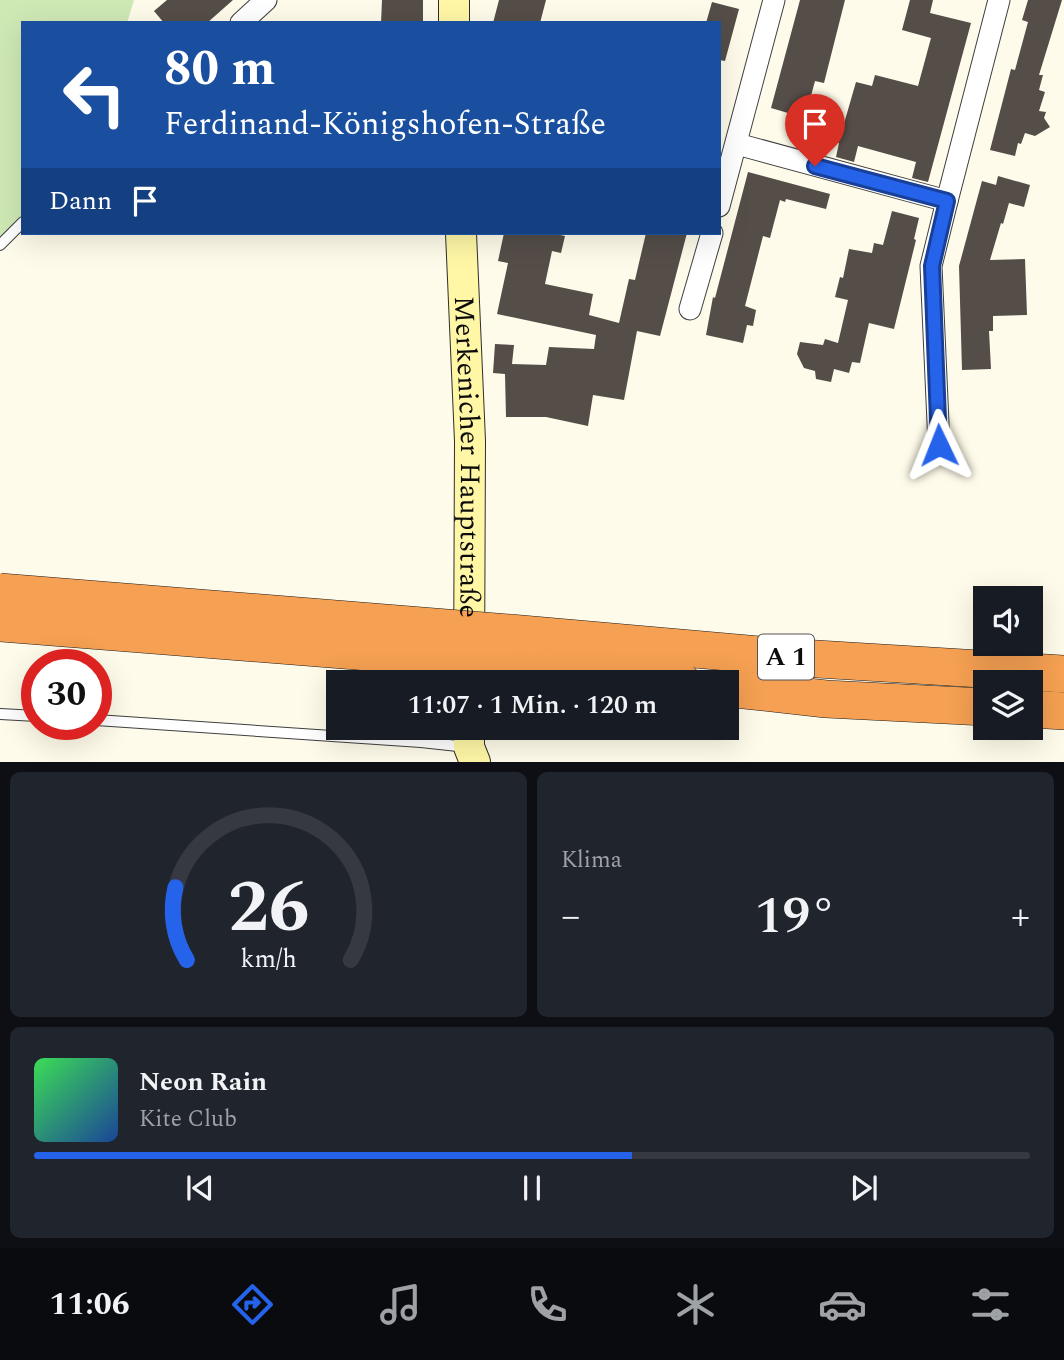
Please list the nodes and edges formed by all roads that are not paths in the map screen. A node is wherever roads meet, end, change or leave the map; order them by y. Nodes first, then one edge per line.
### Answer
1 (267, 0) edge
2 (454, 0) edge
3 (774, 0) edge
4 (999, 0) edge
5 (243, 21) edge
6 (454, 21) edge
7 (737, 145) junction
8 (721, 199) edge
9 (947, 201) junction
10 (21, 224) edge
11 (461, 235) edge
12 (711, 235) edge
13 (0, 245) edge
14 (690, 309) dead end
15 (939, 445) dead end
16 (0, 592) edge
17 (0, 623) edge
18 (508, 648) junction
19 (470, 670) edge
20 (621, 670) edge
21 (1064, 674) edge
22 (739, 689) edge
23 (973, 706) edge
24 (1043, 710) edge
25 (1064, 711) edge
26 (0, 714) edge
27 (21, 715) edge
28 (112, 721) edge
29 (471, 746) edge

1 - 5 street
2 - 6 street
3 - 7 street
4 - 9 street
7 - 8 street
7 - 9 street
9 - 15 street
10 - 13 lane
11 - 19 street, Merkenicher Hauptstraße
12 - 14 street
16 - 18 highway, A 1, bridge
17 - 18 highway, A 1, bridge
18 - 20 highway, A 1
18 - 21 highway, A 1
22 - 23 highway, A 1
24 - 25 highway
26 - 27 lane
28 - 29 lane

